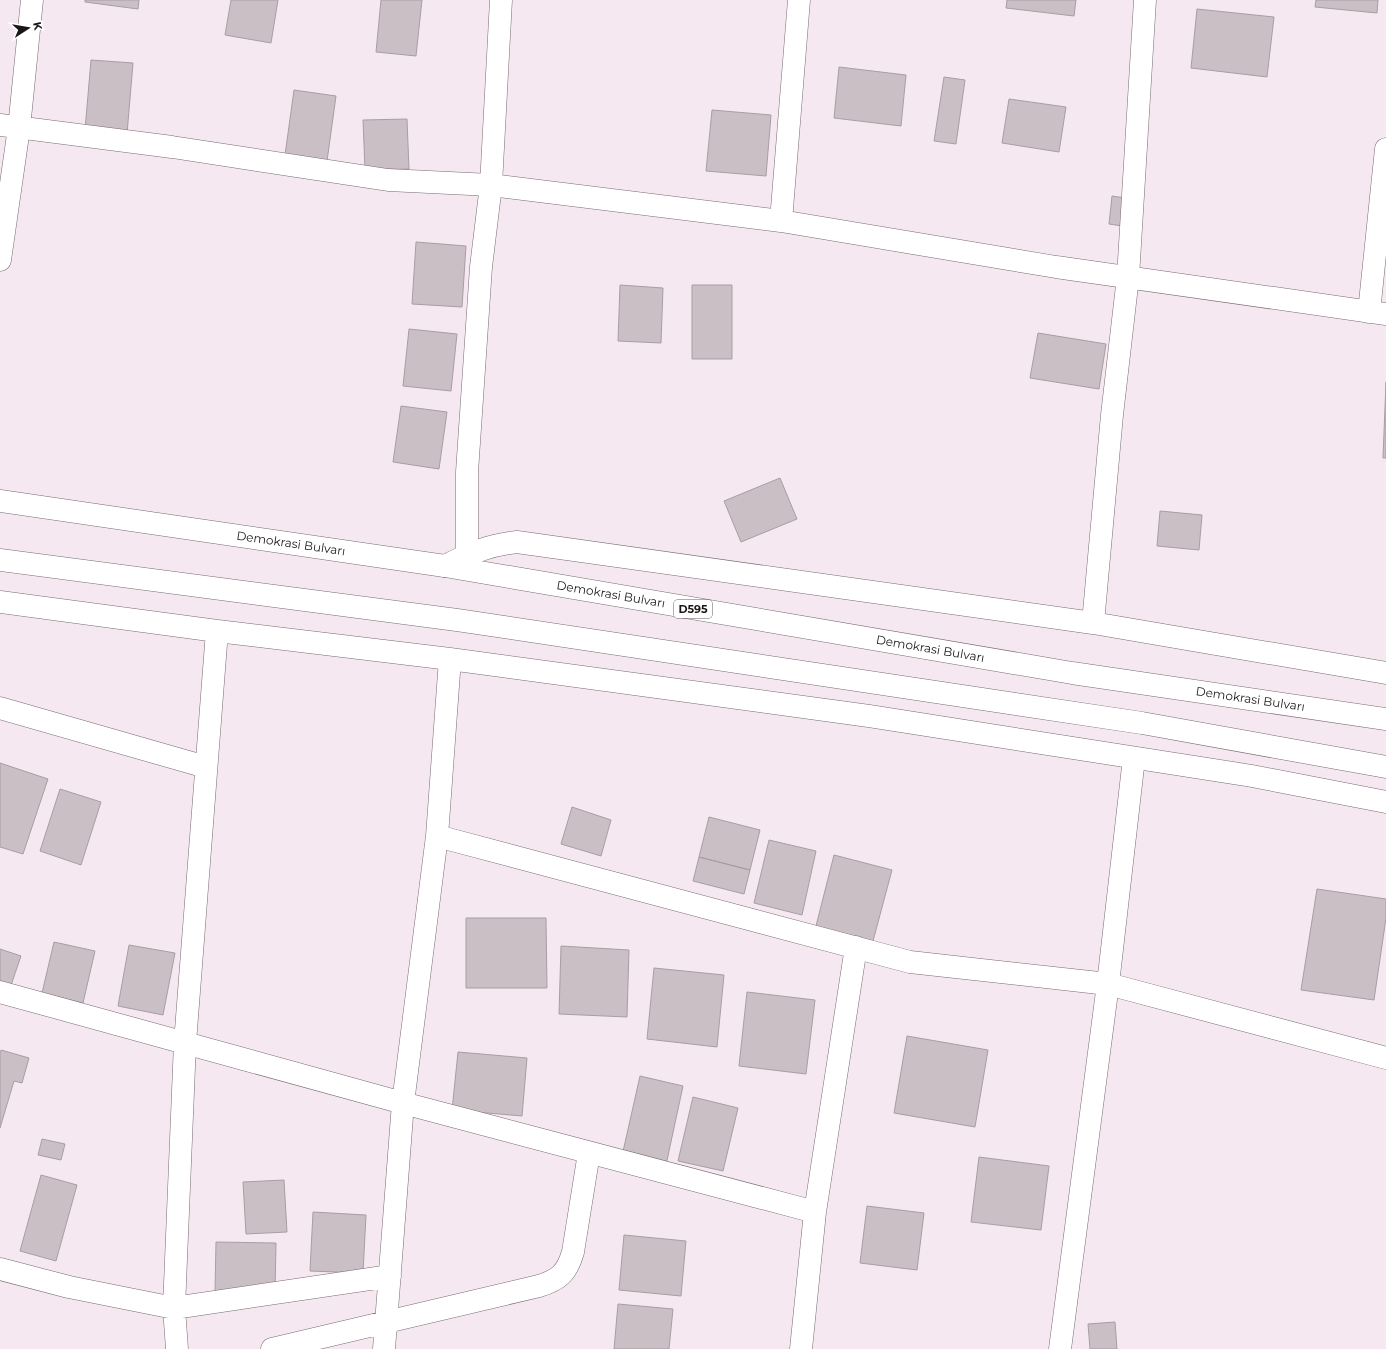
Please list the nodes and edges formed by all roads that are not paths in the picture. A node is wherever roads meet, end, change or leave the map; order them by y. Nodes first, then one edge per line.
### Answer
1 (32, 0) edge
2 (501, 0) edge
3 (799, 0) edge
4 (1144, 0) edge
5 (9, 126) edge
6 (1386, 149) edge
7 (491, 185) junction
8 (781, 221) junction
9 (0, 260) edge
10 (1128, 278) junction
11 (1377, 313) edge
12 (0, 501) edge
13 (467, 554) junction
14 (0, 560) edge
15 (445, 566) junction
16 (0, 602) edge
17 (1094, 622) junction
18 (217, 631) junction
19 (450, 659) junction
20 (1386, 673) edge
21 (0, 708) edge
22 (1386, 719) edge
23 (1134, 758) junction
24 (206, 767) junction
25 (1386, 767) edge
26 (1386, 802) edge
27 (437, 836) junction
28 (856, 947) junction
29 (1108, 984) junction
30 (0, 992) edge
31 (185, 1043) junction
32 (1386, 1058) edge
33 (403, 1103) junction
34 (589, 1153) junction
35 (815, 1212) junction
36 (0, 1269) edge
37 (390, 1276) junction
38 (174, 1308) junction
39 (386, 1322) junction
40 (177, 1349) edge
41 (272, 1349) edge
42 (384, 1349) edge
43 (801, 1349) edge
44 (1060, 1349) edge

1 - 5 main road
2 - 7 main road
3 - 8 main road
4 - 10 main road
5 - 7 main road
5 - 9 main road
6 - 11 main road
7 - 8 main road
7 - 13 main road
8 - 10 main road
10 - 11 main road
10 - 17 main road
12 - 15 main road, Demokrasi Bulvarı / D595
13 - 15 main road
13 - 17 main road
14 - 25 main road
15 - 22 main road, Demokrasi Bulvarı / D595
16 - 18 main road
17 - 20 main road
18 - 19 main road
18 - 24 main road
19 - 23 main road
19 - 27 main road
21 - 24 main road
23 - 26 main road
23 - 29 main road
24 - 31 main road
27 - 28 main road
27 - 33 main road
28 - 29 main road
28 - 35 main road
29 - 32 main road
29 - 44 main road
30 - 31 main road
31 - 33 main road
31 - 38 main road
33 - 34 main road
33 - 37 main road
34 - 35 main road
34 - 39 main road
35 - 43 main road
36 - 38 main road
37 - 38 main road
37 - 39 main road
38 - 40 main road
39 - 41 main road
39 - 42 main road

